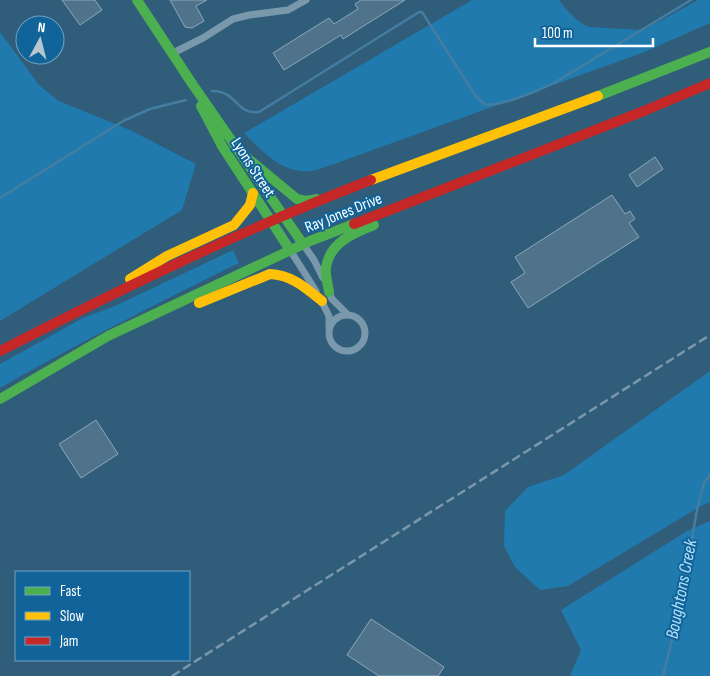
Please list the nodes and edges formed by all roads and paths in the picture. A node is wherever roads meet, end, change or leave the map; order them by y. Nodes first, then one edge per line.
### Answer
1 (137, 0) edge
2 (306, 0) edge
3 (150, 20) junction
4 (710, 52) edge
5 (173, 53) junction
6 (710, 83) edge
7 (240, 152) junction
8 (456, 184) junction
9 (253, 193) junction
10 (329, 197) junction
11 (283, 216) junction
12 (271, 221) junction
13 (303, 244) junction
14 (290, 250) junction
15 (329, 292) junction
16 (322, 301) junction
17 (77, 312) junction
18 (348, 315) junction
19 (329, 330) junction
20 (108, 336) junction
21 (0, 351) edge
22 (0, 399) edge

1 - 3 main road, Lyons Street
2 - 5 street
3 - 5 main road, Lyons Street
3 - 9 main road, Lyons Street
4 - 10 main road, Ray Jones Drive
5 - 7 main road, Lyons Street
6 - 8 main road, Ray Jones Drive
7 - 10 main road
7 - 11 main road, Lyons Street
8 - 13 main road, Ray Jones Drive
8 - 15 main road
9 - 12 main road, Lyons Street
9 - 17 main road
10 - 11 main road, Ray Jones Drive
11 - 12 main road, Ray Jones Drive
11 - 13 main road, Lyons Street
12 - 14 main road, Lyons Street
12 - 17 main road, Ray Jones Drive
13 - 14 main road, Ray Jones Drive
13 - 15 street, Lyons Street
14 - 16 street, Lyons Street
14 - 20 main road, Ray Jones Drive
15 - 18 street, Lyons Street
16 - 19 street, Lyons Street
16 - 20 main road
17 - 21 main road, Ray Jones Drive
18 - 19 street
18 - 19 street
20 - 22 main road, Ray Jones Drive

